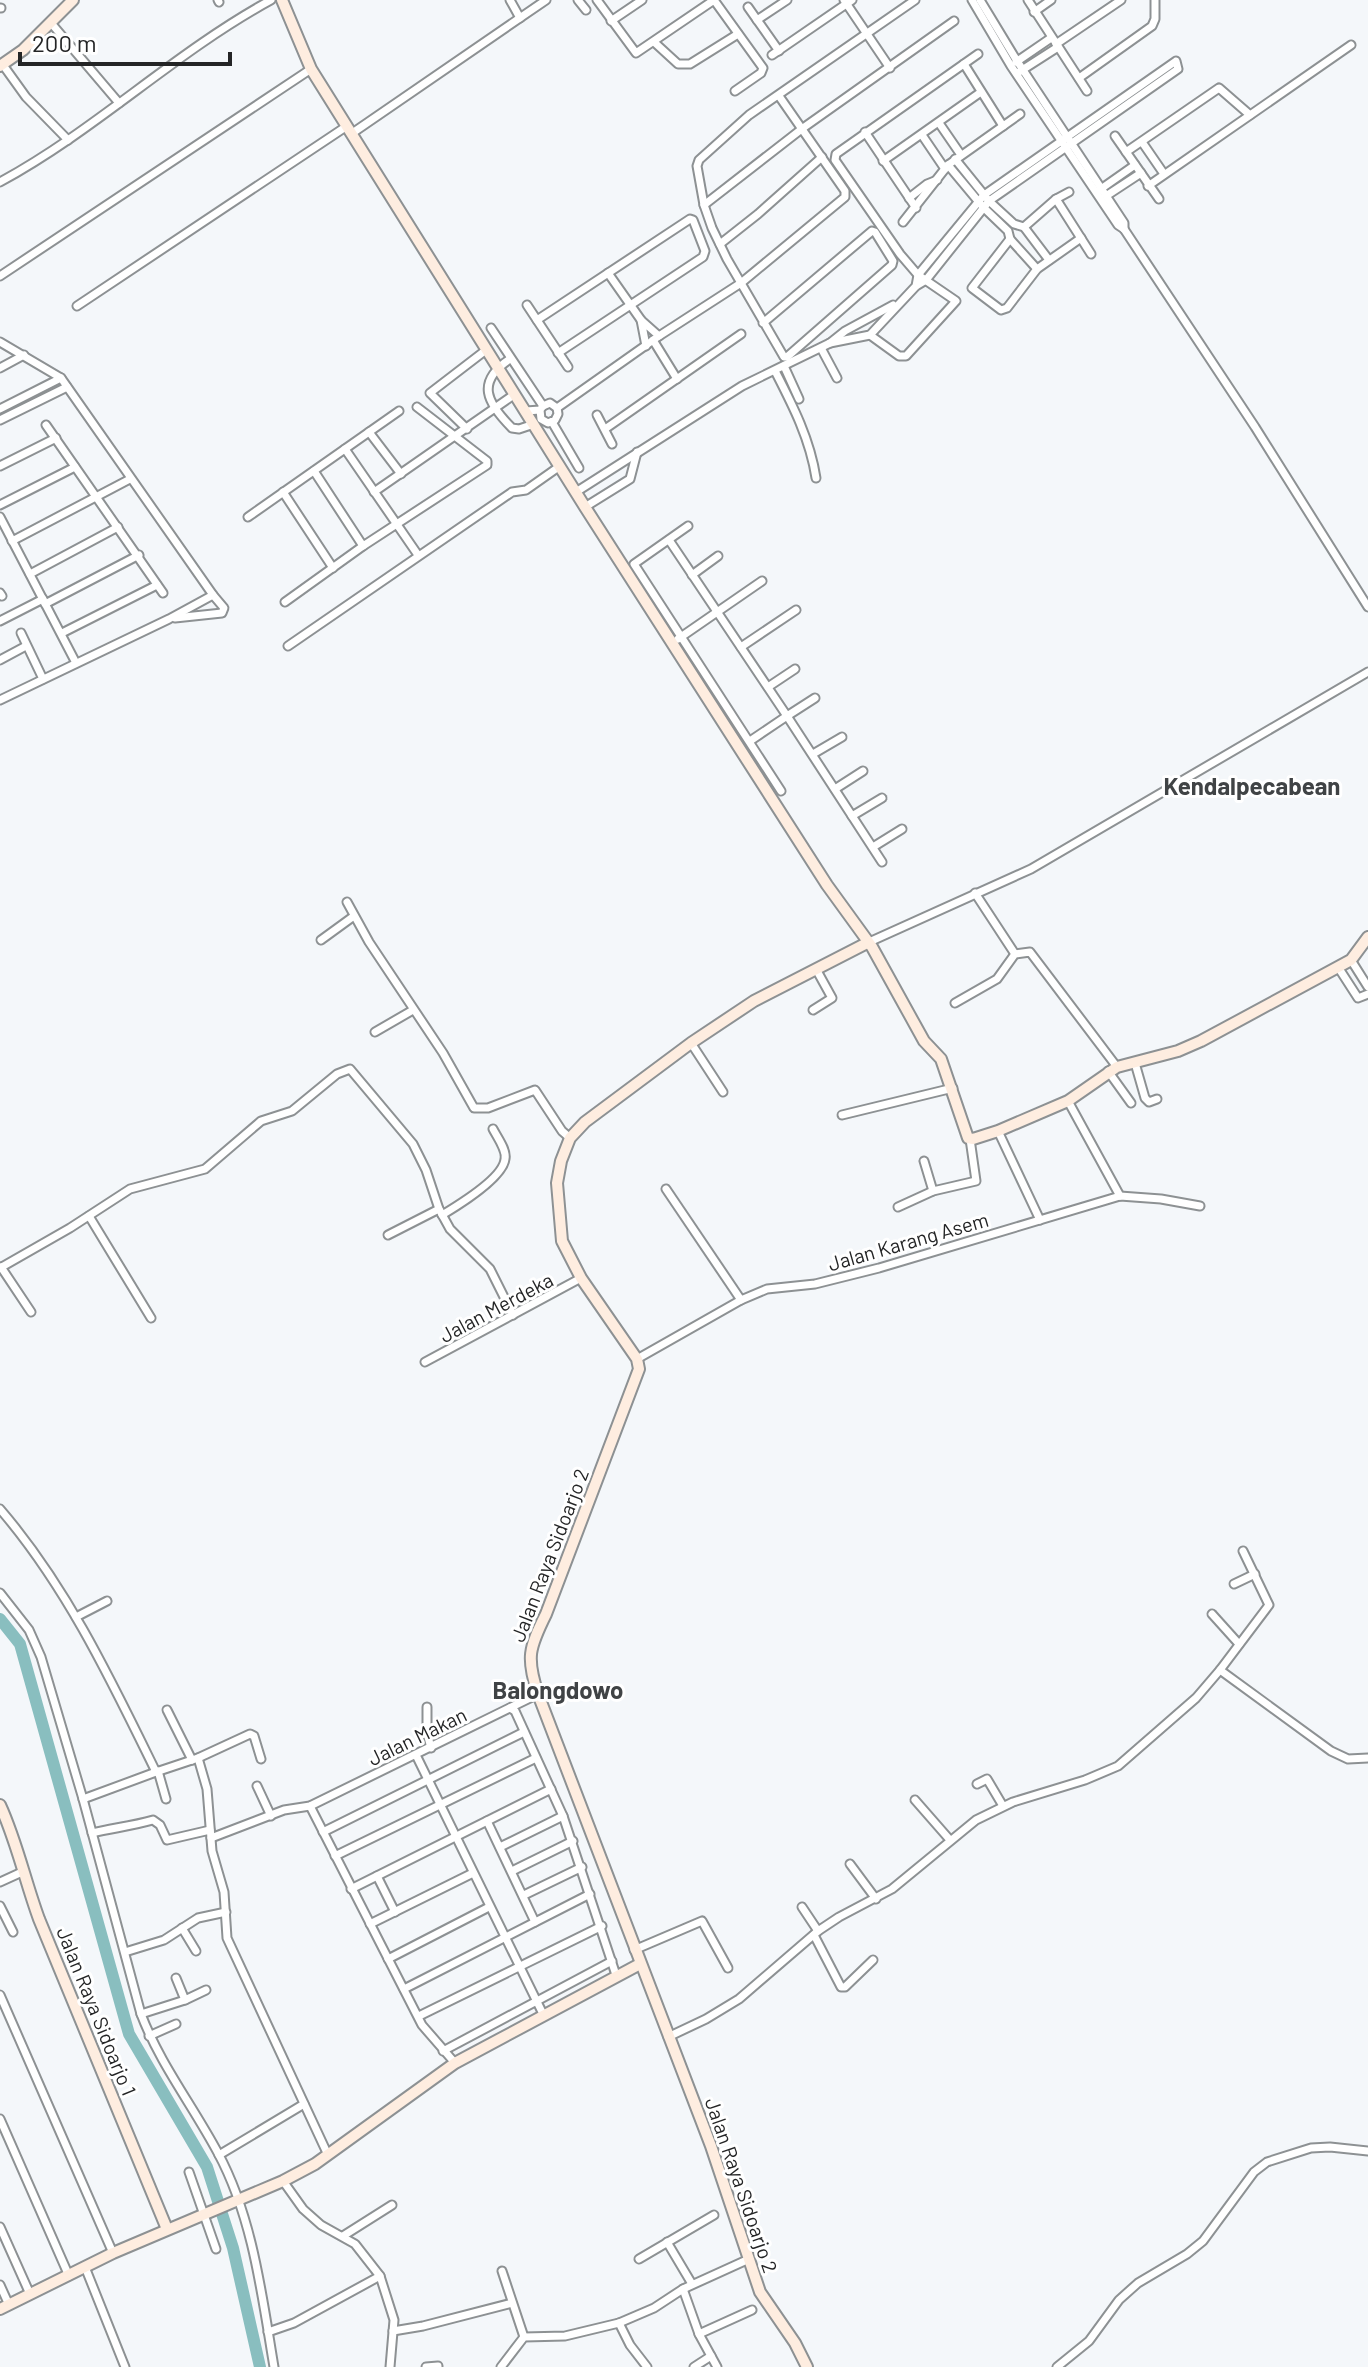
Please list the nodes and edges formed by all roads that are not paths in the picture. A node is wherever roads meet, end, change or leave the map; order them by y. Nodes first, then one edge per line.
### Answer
1 (73, 0) edge
2 (271, 0) edge
3 (282, 0) edge
4 (510, 0) edge
5 (546, 0) edge
6 (578, 0) edge
7 (597, 0) edge
8 (642, 0) edge
9 (787, 0) edge
10 (915, 0) edge
11 (972, 0) edge
12 (980, 0) edge
13 (1028, 0) edge
14 (1051, 0) edge
15 (1121, 0) edge
16 (1155, 0) edge
17 (848, 1) edge
18 (748, 7) dead end
19 (586, 10) dead end
20 (1034, 12) junction
21 (520, 18) junction
22 (757, 20) junction
23 (611, 21) junction
24 (954, 21) dead end
25 (51, 23) junction
26 (738, 34) junction
27 (867, 34) junction
28 (654, 42) junction
29 (1055, 43) junction
30 (1351, 45) dead end
31 (978, 54) dead end
32 (1014, 63) junction
33 (964, 64) junction
34 (1, 66) edge
35 (890, 68) junction
36 (311, 69) junction
37 (1020, 72) junction
38 (1079, 78) junction
39 (735, 91) dead end
40 (1087, 91) dead end
41 (981, 92) junction
42 (779, 96) junction
43 (119, 103) junction
44 (1020, 114) dead end
45 (1250, 115) junction
46 (939, 123) junction
47 (1003, 126) junction
48 (803, 128) junction
49 (349, 130) junction
50 (865, 132) junction
51 (922, 135) junction
52 (1115, 136) dead end
53 (68, 140) junction
54 (1065, 141) junction
55 (1142, 142) junction
56 (1126, 152) junction
57 (822, 157) junction
58 (883, 161) junction
59 (952, 162) junction
60 (1135, 165) junction
61 (1141, 173) junction
62 (1164, 174) junction
63 (937, 180) junction
64 (0, 182) edge
65 (1148, 186) junction
66 (1069, 192) dead end
67 (1102, 194) junction
68 (909, 198) junction
69 (987, 198) junction
70 (1056, 199) junction
71 (1159, 199) dead end
72 (980, 204) junction
73 (704, 205) junction
74 (916, 208) junction
75 (903, 222) dead end
76 (1024, 227) junction
77 (1011, 231) junction
78 (1081, 238) junction
79 (720, 244) junction
80 (1091, 254) dead end
81 (1049, 260) junction
82 (1037, 269) junction
83 (608, 273) junction
84 (918, 275) junction
85 (0, 276) edge
86 (926, 280) junction
87 (916, 286) junction
88 (736, 287) junction
89 (899, 303) junction
90 (630, 304) junction
91 (527, 305) dead end
92 (77, 306) dead end
93 (537, 320) junction
94 (641, 320) junction
95 (763, 323) junction
96 (491, 328) dead end
97 (741, 334) dead end
98 (870, 335) junction
99 (653, 341) junction
100 (0, 342) edge
101 (830, 343) junction
102 (821, 348) junction
103 (486, 350) junction
104 (558, 353) junction
105 (24, 355) junction
106 (510, 359) junction
107 (784, 366) junction
108 (498, 367) junction
109 (568, 367) dead end
110 (0, 368) edge
111 (775, 371) junction
112 (61, 378) junction
113 (837, 378) dead end
114 (677, 379) junction
115 (67, 387) junction
116 (515, 394) junction
117 (799, 399) dead end
118 (417, 407) dead end
119 (495, 408) junction
120 (541, 408) junction
121 (557, 408) junction
122 (0, 409) edge
123 (399, 411) dead end
124 (526, 411) junction
125 (597, 415) dead end
126 (0, 420) edge
127 (550, 422) junction
128 (46, 425) dead end
129 (536, 429) junction
130 (605, 429) junction
131 (369, 432) junction
132 (461, 433) junction
133 (56, 438) junction
134 (612, 444) dead end
135 (345, 449) junction
136 (637, 452) junction
137 (0, 466) edge
138 (560, 466) junction
139 (75, 467) junction
140 (579, 468) dead end
141 (314, 471) junction
142 (401, 474) junction
143 (816, 478) dead end
144 (130, 479) junction
145 (283, 492) junction
146 (374, 492) junction
147 (576, 492) junction
148 (97, 498) junction
149 (0, 505) edge
150 (585, 507) junction
151 (0, 517) edge
152 (248, 517) dead end
153 (395, 524) junction
154 (688, 526) dead end
155 (118, 527) junction
156 (11, 539) junction
157 (669, 540) junction
158 (0, 542) edge
159 (363, 546) junction
160 (139, 555) junction
161 (418, 555) junction
162 (718, 556) dead end
163 (630, 567) junction
164 (333, 568) junction
165 (30, 574) junction
166 (692, 575) junction
167 (762, 581) dead end
168 (157, 585) junction
169 (163, 593) dead end
170 (213, 595) junction
171 (44, 601) junction
172 (285, 602) dead end
173 (1368, 607) edge
174 (796, 610) dead end
175 (718, 612) junction
176 (169, 619) junction
177 (0, 621) edge
178 (21, 633) dead end
179 (62, 633) junction
180 (676, 640) junction
181 (26, 646) junction
182 (288, 646) dead end
183 (741, 647) junction
184 (0, 660) edge
185 (76, 663) junction
186 (795, 669) dead end
187 (1368, 672) edge
188 (43, 679) junction
189 (768, 687) junction
190 (815, 698) dead end
191 (0, 700) edge
192 (787, 716) junction
193 (842, 737) dead end
194 (750, 741) junction
195 (813, 754) junction
196 (863, 771) dead end
197 (835, 789) junction
198 (781, 791) dead end
199 (882, 798) dead end
200 (852, 816) junction
201 (902, 829) dead end
202 (873, 847) junction
203 (882, 862) dead end
204 (975, 893) junction
205 (347, 902) dead end
206 (354, 916) junction
207 (1368, 937) edge
208 (321, 940) dead end
209 (867, 943) junction
210 (1015, 954) junction
211 (1351, 960) junction
212 (1338, 967) junction
213 (816, 969) junction
214 (1368, 987) edge
215 (1368, 994) edge
216 (955, 1003) dead end
217 (413, 1010) junction
218 (813, 1010) dead end
219 (375, 1032) dead end
220 (691, 1043) junction
221 (1135, 1063) junction
222 (1113, 1069) junction
223 (953, 1088) junction
224 (723, 1092) dead end
225 (1157, 1099) dead end
226 (1068, 1101) junction
227 (1131, 1103) dead end
228 (842, 1115) dead end
229 (493, 1129) dead end
230 (998, 1131) junction
231 (566, 1135) junction
232 (970, 1139) junction
233 (924, 1161) dead end
234 (666, 1189) dead end
235 (933, 1191) junction
236 (1120, 1196) junction
237 (1200, 1206) dead end
238 (898, 1207) dead end
239 (440, 1212) junction
240 (89, 1216) junction
241 (1040, 1220) junction
242 (388, 1235) dead end
243 (0, 1268) edge
244 (577, 1281) junction
245 (741, 1300) junction
246 (31, 1312) dead end
247 (513, 1315) junction
248 (151, 1318) dead end
249 (637, 1359) junction
250 (425, 1362) dead end
251 (0, 1509) edge
252 (1243, 1551) dead end
253 (1255, 1574) junction
254 (1234, 1584) dead end
255 (0, 1593) edge
256 (107, 1601) dead end
257 (1212, 1614) dead end
258 (76, 1617) junction
259 (1239, 1644) junction
260 (1220, 1670) junction
261 (533, 1697) junction
262 (427, 1707) dead end
263 (510, 1708) junction
264 (167, 1710) dead end
265 (524, 1732) junction
266 (431, 1748) junction
267 (416, 1755) junction
268 (536, 1758) junction
269 (1368, 1758) edge
270 (195, 1759) junction
271 (261, 1759) dead end
272 (157, 1771) junction
273 (428, 1780) junction
274 (977, 1784) dead end
275 (257, 1786) dead end
276 (551, 1789) junction
277 (83, 1799) junction
278 (166, 1799) dead end
279 (915, 1800) dead end
280 (0, 1805) edge
281 (439, 1805) junction
282 (310, 1806) junction
283 (1003, 1806) junction
284 (271, 1816) junction
285 (563, 1816) junction
286 (487, 1821) junction
287 (323, 1832) junction
288 (92, 1833) junction
289 (211, 1834) junction
290 (454, 1838) junction
291 (950, 1840) junction
292 (573, 1841) junction
293 (500, 1847) junction
294 (335, 1856) junction
295 (850, 1864) dead end
296 (582, 1867) junction
297 (512, 1871) junction
298 (22, 1872) junction
299 (473, 1873) junction
300 (377, 1876) junction
301 (0, 1882) edge
302 (351, 1889) junction
303 (590, 1894) junction
304 (524, 1895) junction
305 (876, 1899) junction
306 (0, 1906) edge
307 (489, 1907) junction
308 (802, 1907) dead end
309 (226, 1912) junction
310 (395, 1912) junction
311 (535, 1922) junction
312 (370, 1924) junction
313 (602, 1926) junction
314 (182, 1928) junction
315 (13, 1932) dead end
316 (816, 1933) junction
317 (506, 1937) junction
318 (634, 1950) junction
319 (196, 1951) dead end
320 (125, 1952) junction
321 (388, 1959) junction
322 (873, 1960) dead end
323 (612, 1961) junction
324 (635, 1966) junction
325 (519, 1967) junction
326 (728, 1968) dead end
327 (616, 1975) junction
328 (176, 1978) dead end
329 (404, 1989) junction
330 (206, 1990) dead end
331 (0, 1995) edge
332 (185, 2000) junction
333 (537, 2001) junction
334 (141, 2014) junction
335 (543, 2014) junction
336 (419, 2016) junction
337 (176, 2024) dead end
338 (149, 2036) junction
339 (668, 2037) junction
340 (443, 2051) junction
341 (455, 2063) junction
342 (304, 2104) junction
343 (0, 2119) edge
344 (1368, 2151) edge
345 (219, 2155) junction
346 (328, 2155) junction
347 (189, 2172) dead end
348 (283, 2181) junction
349 (235, 2202) junction
350 (392, 2205) dead end
351 (206, 2213) junction
352 (714, 2215) dead end
353 (0, 2227) edge
354 (167, 2229) junction
355 (343, 2236) junction
356 (667, 2242) junction
357 (216, 2249) dead end
358 (113, 2253) junction
359 (639, 2259) dead end
360 (744, 2261) junction
361 (85, 2267) junction
362 (502, 2271) dead end
363 (69, 2276) junction
364 (380, 2276) junction
365 (692, 2284) junction
366 (0, 2285) edge
367 (683, 2289) junction
368 (30, 2294) junction
369 (512, 2303) junction
370 (4, 2307) edge
371 (752, 2310) dead end
372 (619, 2323) junction
373 (393, 2331) junction
374 (268, 2332) junction
375 (699, 2334) junction
376 (524, 2337) junction
377 (711, 2356) junction
378 (438, 2366) edge
379 (125, 2367) edge
380 (274, 2367) edge
381 (390, 2367) edge
382 (426, 2367) edge
383 (501, 2367) edge
384 (647, 2367) edge
385 (694, 2367) edge
386 (717, 2367) edge
387 (807, 2367) edge
388 (1057, 2367) edge

1 - 25 street
2 - 43 street
3 - 36 street
4 - 21 street
5 - 21 street
6 - 19 street
7 - 23 street
8 - 23 street
9 - 22 street
10 - 27 street
11 - 32 street
12 - 32 street
13 - 20 street
14 - 20 street
15 - 29 street
16 - 38 street
17 - 22 street
17 - 27 street
18 - 22 street
20 - 29 street
21 - 49 street
23 - 28 street
24 - 35 street
25 - 34 street
25 - 43 street
26 - 28 street
26 - 28 street
26 - 39 street
27 - 35 street
27 - 42 street
29 - 32 street
29 - 37 street
29 - 38 street
30 - 45 street
31 - 33 street
32 - 37 street
33 - 41 street
33 - 50 street
34 - 53 street
35 - 48 street
36 - 49 street
36 - 85 street
37 - 54 street
38 - 40 street
41 - 46 street
41 - 47 street
42 - 48 street
42 - 73 street
43 - 53 street
44 - 47 street
45 - 55 street
45 - 62 street
46 - 51 street
46 - 59 street
47 - 59 street
48 - 57 street
48 - 73 street
49 - 92 street
49 - 103 street
50 - 58 street
50 - 84 street
51 - 58 street
51 - 59 street
52 - 56 street
53 - 64 street
54 - 54 street
54 - 67 street
54 - 69 street
55 - 56 street
55 - 62 street
56 - 60 street
57 - 79 street
57 - 88 street
58 - 68 street
59 - 63 street
59 - 69 street
59 - 72 street
60 - 61 street
60 - 67 street
61 - 65 street
61 - 67 street
62 - 65 street
63 - 68 street
63 - 74 street
65 - 71 street
66 - 70 street
67 - 173 street
68 - 74 street
69 - 72 street
69 - 77 street
70 - 76 street
70 - 78 street
72 - 77 street
72 - 84 street
72 - 86 street
73 - 79 street
74 - 75 street
76 - 77 street
76 - 81 street
77 - 82 street
77 - 82 street
78 - 80 street
78 - 81 street
79 - 88 street
81 - 82 street
83 - 90 street
83 - 90 street
83 - 93 street
84 - 86 street
84 - 87 street
86 - 87 street
86 - 98 street
87 - 89 street
88 - 95 street
88 - 99 street
89 - 98 street
89 - 101 street
90 - 94 street
90 - 104 street
91 - 93 street
93 - 104 street
94 - 99 street
94 - 99 street
95 - 95 street
96 - 106 street
97 - 114 street
98 - 101 street
99 - 114 street
99 - 121 street
100 - 105 street
101 - 102 street
102 - 107 street
102 - 113 street
103 - 108 street
103 - 132 street
104 - 109 street
105 - 110 street
105 - 112 street
106 - 108 street
106 - 120 street
107 - 111 street
107 - 117 street
108 - 116 street
108 - 119 street
111 - 136 street
111 - 143 street
112 - 115 street
112 - 122 street
114 - 130 street
115 - 126 street
115 - 144 street
116 - 119 street
116 - 124 street
118 - 132 street
119 - 129 street
119 - 132 street
120 - 121 street
120 - 124 street
120 - 127 street
121 - 127 street
123 - 131 street
124 - 129 street
125 - 130 street
127 - 129 street
127 - 140 street
128 - 133 street
129 - 138 street
130 - 134 street
131 - 135 street
131 - 142 street
132 - 142 street
132 - 153 street
133 - 137 street
133 - 139 street
135 - 141 street
135 - 146 street
136 - 147 street
136 - 150 street
138 - 147 street
138 - 161 street
139 - 148 street
139 - 149 street
141 - 145 street
141 - 159 street
142 - 146 street
144 - 148 street
144 - 170 street
145 - 152 street
145 - 164 street
146 - 153 street
147 - 150 street
148 - 155 street
148 - 156 street
150 - 163 street
151 - 156 street
153 - 159 street
153 - 161 street
154 - 157 street
155 - 160 street
155 - 165 street
156 - 158 street
156 - 165 street
157 - 163 street
157 - 166 street
159 - 164 street
160 - 168 street
160 - 171 street
161 - 182 street
162 - 166 street
163 - 180 street
164 - 172 street
165 - 171 street
166 - 175 street
167 - 175 street
168 - 169 street
168 - 179 street
170 - 176 street
170 - 176 street
171 - 177 street
171 - 179 street
174 - 183 street
175 - 180 street
175 - 183 street
176 - 185 street
178 - 181 street
179 - 185 street
180 - 194 street
180 - 209 street
181 - 184 street
181 - 188 street
183 - 189 street
185 - 188 street
186 - 189 street
187 - 204 street
188 - 191 street
189 - 192 street
190 - 192 street
192 - 194 street
192 - 195 street
193 - 195 street
194 - 198 street
195 - 197 street
196 - 197 street
197 - 200 street
199 - 200 street
200 - 202 street
201 - 202 street
202 - 203 street
204 - 209 street
204 - 210 street
205 - 206 street
206 - 208 street
206 - 217 street
207 - 211 street
209 - 213 street
209 - 223 street
210 - 216 street
210 - 222 street
211 - 212 street
211 - 214 street
212 - 215 street
212 - 221 street
213 - 218 street
213 - 220 street
217 - 219 street
217 - 231 street
220 - 224 street
220 - 231 street
221 - 222 street
221 - 225 street
222 - 226 street
222 - 227 street
223 - 228 street
223 - 232 street
226 - 230 street
226 - 236 street
229 - 239 street
230 - 232 street
230 - 241 street
231 - 244 street
232 - 235 street
233 - 235 street
234 - 245 street
235 - 238 street
236 - 237 street, Jalan Karang Asem
236 - 241 street, Jalan Karang Asem
239 - 240 street
239 - 242 street
239 - 247 street
240 - 243 street
240 - 248 street
241 - 245 street, Jalan Karang Asem
243 - 246 street
244 - 247 street, Jalan Merdeka
244 - 249 street
245 - 249 street, Jalan Karang Asem
247 - 250 street, Jalan Merdeka
249 - 261 street, Jalan Raya Sidoarjo 2
251 - 258 street
252 - 253 street
253 - 254 street
253 - 259 street
255 - 277 street
256 - 258 street
257 - 259 street
258 - 272 street
259 - 260 street
260 - 269 street
260 - 283 street
261 - 263 street, Jalan Makan
261 - 318 street, Jalan Raya Sidoarjo 2
262 - 266 street
263 - 265 street
263 - 266 street, Jalan Makan
264 - 270 street
265 - 268 street
265 - 273 street
266 - 267 street, Jalan Makan
267 - 273 street
267 - 282 street, Jalan Makan
268 - 276 street
268 - 281 street
270 - 271 street
270 - 272 street
270 - 289 street
272 - 277 street
272 - 278 street
273 - 281 street
273 - 287 street
274 - 283 street
275 - 284 street
276 - 285 street
276 - 286 street
277 - 288 street
279 - 291 street
280 - 298 street, Jalan Raya Sidoarjo 1
281 - 290 street
281 - 294 street
282 - 284 street, Jalan Makan
282 - 287 street
283 - 291 street
284 - 289 street, Jalan Makan
285 - 292 street
285 - 293 street
286 - 290 street
286 - 293 street
287 - 294 street
288 - 289 street, Jalan Makan
288 - 320 street
289 - 309 street
290 - 299 street
290 - 300 street
291 - 305 street
292 - 296 street
292 - 297 street
293 - 297 street
294 - 302 street
295 - 305 street
296 - 303 street
296 - 304 street
297 - 304 street
298 - 301 street
298 - 354 street, Jalan Raya Sidoarjo 1
299 - 307 street
299 - 310 street
300 - 302 street
300 - 310 street
302 - 312 street
303 - 311 street
303 - 313 street
304 - 311 street
305 - 316 street
306 - 315 street
307 - 317 street
307 - 321 street
308 - 316 street
309 - 314 street
309 - 342 street
310 - 312 street
311 - 317 street
312 - 321 street
313 - 323 street
313 - 325 street
314 - 319 street
314 - 320 street
316 - 322 street
316 - 339 street
317 - 325 street
317 - 329 street
318 - 324 street, Jalan Raya Sidoarjo 2
318 - 326 street
320 - 334 street
321 - 329 street
323 - 327 street
323 - 333 street
324 - 327 street
324 - 339 street, Jalan Raya Sidoarjo 2
325 - 333 street
325 - 336 street
327 - 335 street
328 - 332 street
329 - 336 street
330 - 332 street
331 - 358 street
332 - 334 street
333 - 335 street
333 - 340 street
334 - 338 street
335 - 341 street
336 - 340 street
337 - 338 street
338 - 345 street
339 - 360 street, Jalan Raya Sidoarjo 2
340 - 341 street
341 - 346 street
342 - 345 street
342 - 346 street
343 - 363 street
344 - 388 street
345 - 349 street
346 - 348 street
347 - 351 street
348 - 349 street
348 - 355 street
349 - 351 street
349 - 374 street
350 - 355 street
351 - 354 street
351 - 357 street
352 - 356 street
353 - 368 street
354 - 358 street
355 - 364 street
356 - 359 street
356 - 365 street
358 - 361 street
360 - 365 street
360 - 387 street, Jalan Raya Sidoarjo 2
361 - 363 street
361 - 379 street
362 - 369 street
363 - 368 street
364 - 373 street
364 - 374 street
365 - 367 street
366 - 370 street
367 - 372 street
367 - 375 street
368 - 370 street
369 - 373 street
369 - 376 street
371 - 375 street
372 - 376 street
372 - 384 street
373 - 381 street
374 - 380 street
375 - 377 street
376 - 383 street
377 - 385 street
377 - 386 street
378 - 382 street

